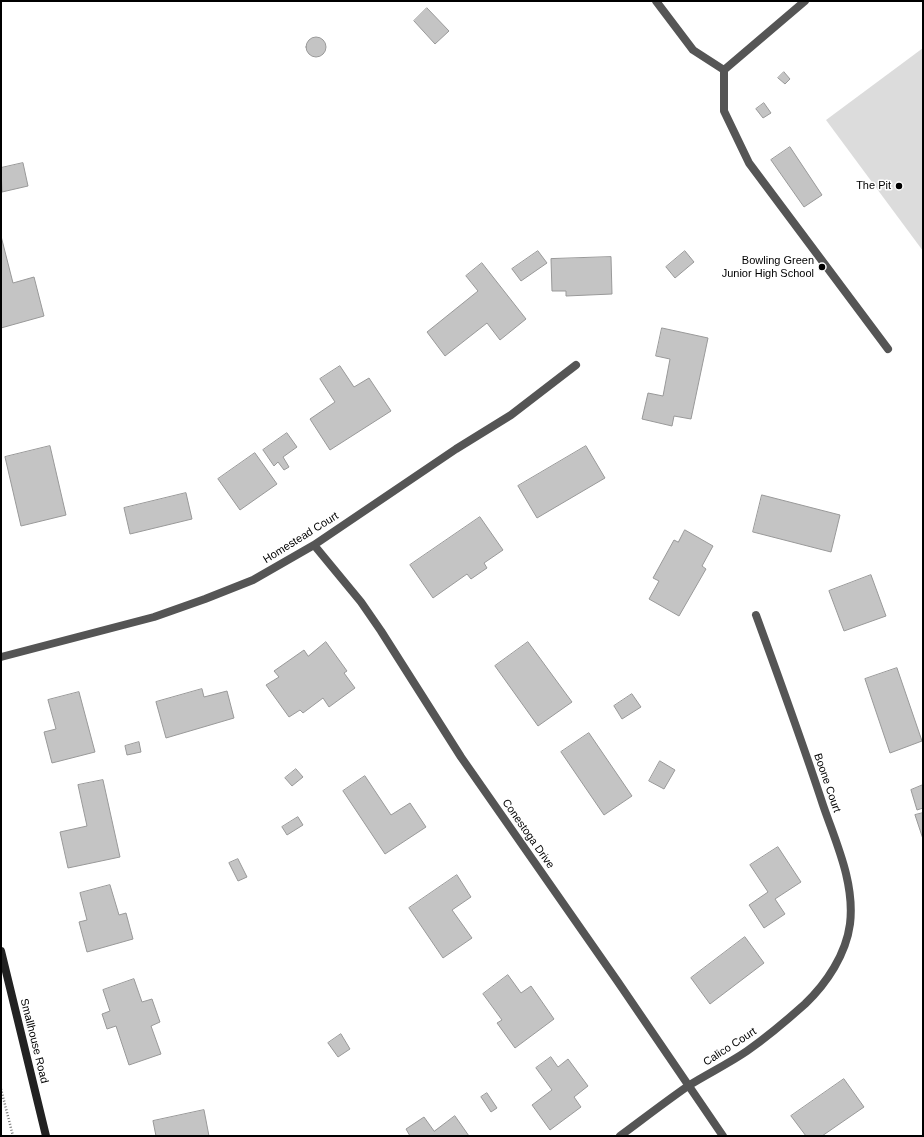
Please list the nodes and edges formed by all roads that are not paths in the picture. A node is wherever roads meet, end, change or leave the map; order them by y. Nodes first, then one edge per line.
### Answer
1 (656, 1) edge
2 (805, 1) edge
3 (724, 70) junction
4 (888, 350) dead end
5 (576, 365) dead end
6 (314, 545) junction
7 (756, 615) dead end
8 (1, 657) edge
9 (1, 951) edge
10 (838, 960) joint
11 (689, 1086) junction
12 (46, 1136) edge
13 (620, 1136) edge
14 (723, 1136) edge

1 - 3 street
2 - 3 street
3 - 4 street
5 - 6 street, Homestead Court
6 - 8 street, Homestead Court
6 - 11 street, Conestoga Drive
7 - 10 street, Boone Court
9 - 12 street, Smallhouse Road
10 - 11 street, Calico Court
11 - 13 street, Calico Court
11 - 14 street, Conestoga Drive

